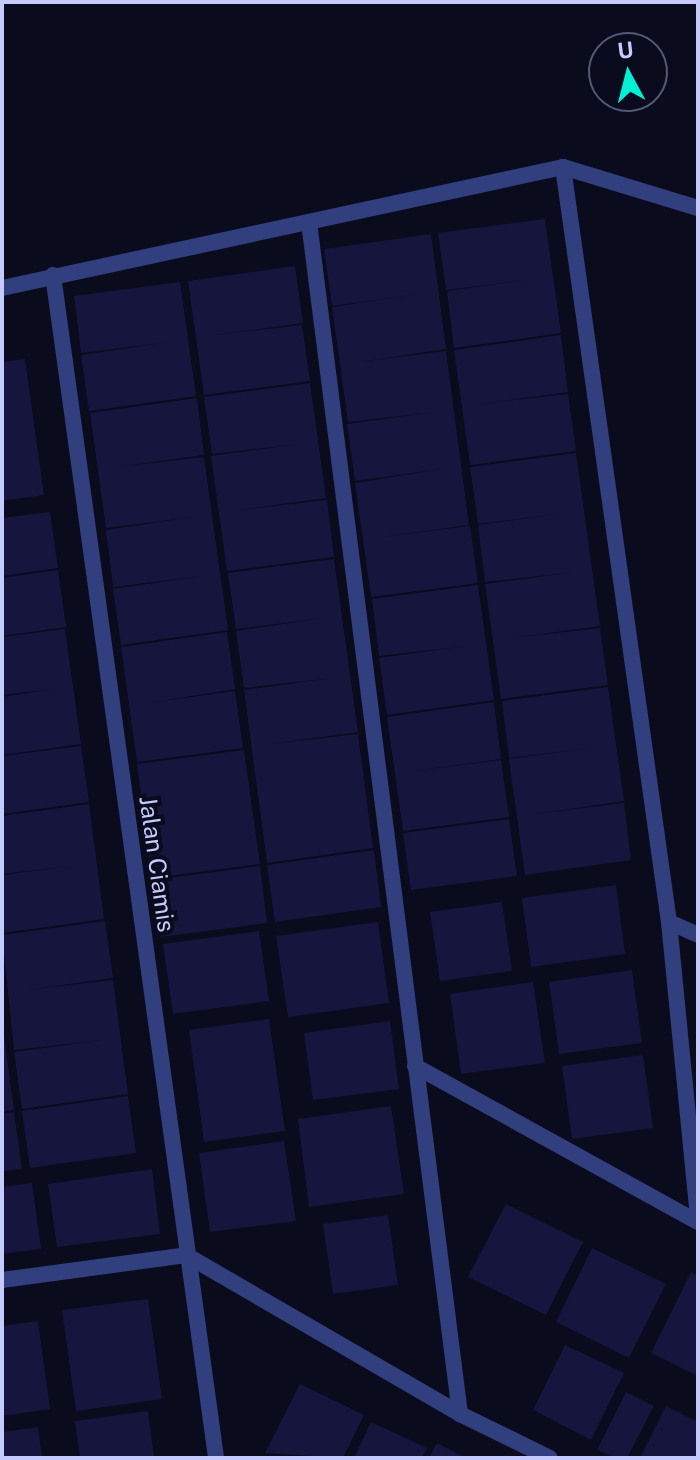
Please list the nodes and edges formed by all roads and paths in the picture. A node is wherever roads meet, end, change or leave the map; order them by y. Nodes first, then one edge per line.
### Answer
1 (563, 167) junction
2 (698, 208) edge
3 (309, 222) junction
4 (53, 275) junction
5 (2, 288) edge
6 (669, 922) junction
7 (698, 935) edge
8 (415, 1066) junction
9 (698, 1216) edge
10 (698, 1222) edge
11 (186, 1255) junction
12 (2, 1280) edge
13 (460, 1414) junction
14 (216, 1458) edge
15 (550, 1458) edge

1 - 2 street
1 - 3 street
1 - 6 street
3 - 4 street
3 - 8 street
4 - 5 street
4 - 11 street, Jalan Ciamis
6 - 7 street
6 - 9 street
8 - 10 street
8 - 13 street
11 - 12 street
11 - 13 street
11 - 14 street, Jalan Ciamis
13 - 15 street

